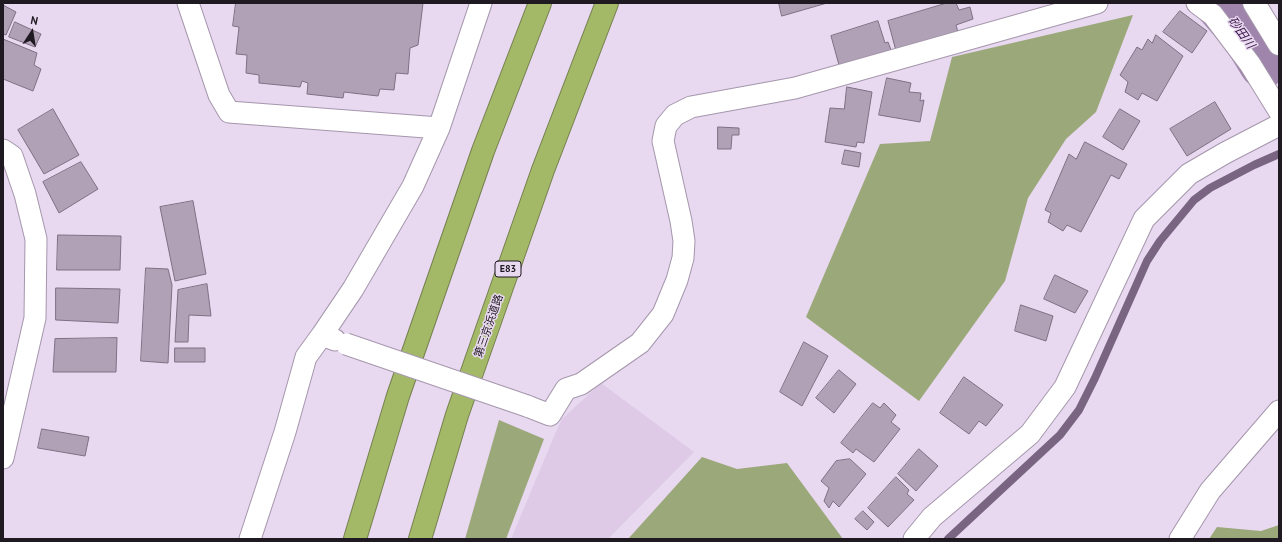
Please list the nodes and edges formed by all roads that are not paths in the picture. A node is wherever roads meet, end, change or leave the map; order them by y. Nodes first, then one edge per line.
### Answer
1 (188, 3) edge
2 (481, 3) edge
3 (540, 3) edge
4 (608, 3) edge
5 (1097, 3) edge
6 (1197, 3) edge
7 (1254, 3) edge
8 (1279, 44) edge
9 (1279, 111) edge
10 (1279, 124) edge
11 (439, 128) junction
12 (3, 150) edge
13 (322, 335) junction
14 (1279, 411) edge
15 (3, 458) edge
16 (250, 539) edge
17 (355, 539) edge
18 (420, 539) edge
19 (914, 539) edge
20 (1180, 539) edge

1 - 11 street
2 - 11 street
3 - 17 highway
4 - 18 highway, 第三京浜道路 / E83
5 - 13 street, bridge
6 - 9 street
7 - 8 street
10 - 19 street
11 - 13 street
12 - 15 street
13 - 16 street
14 - 20 street

